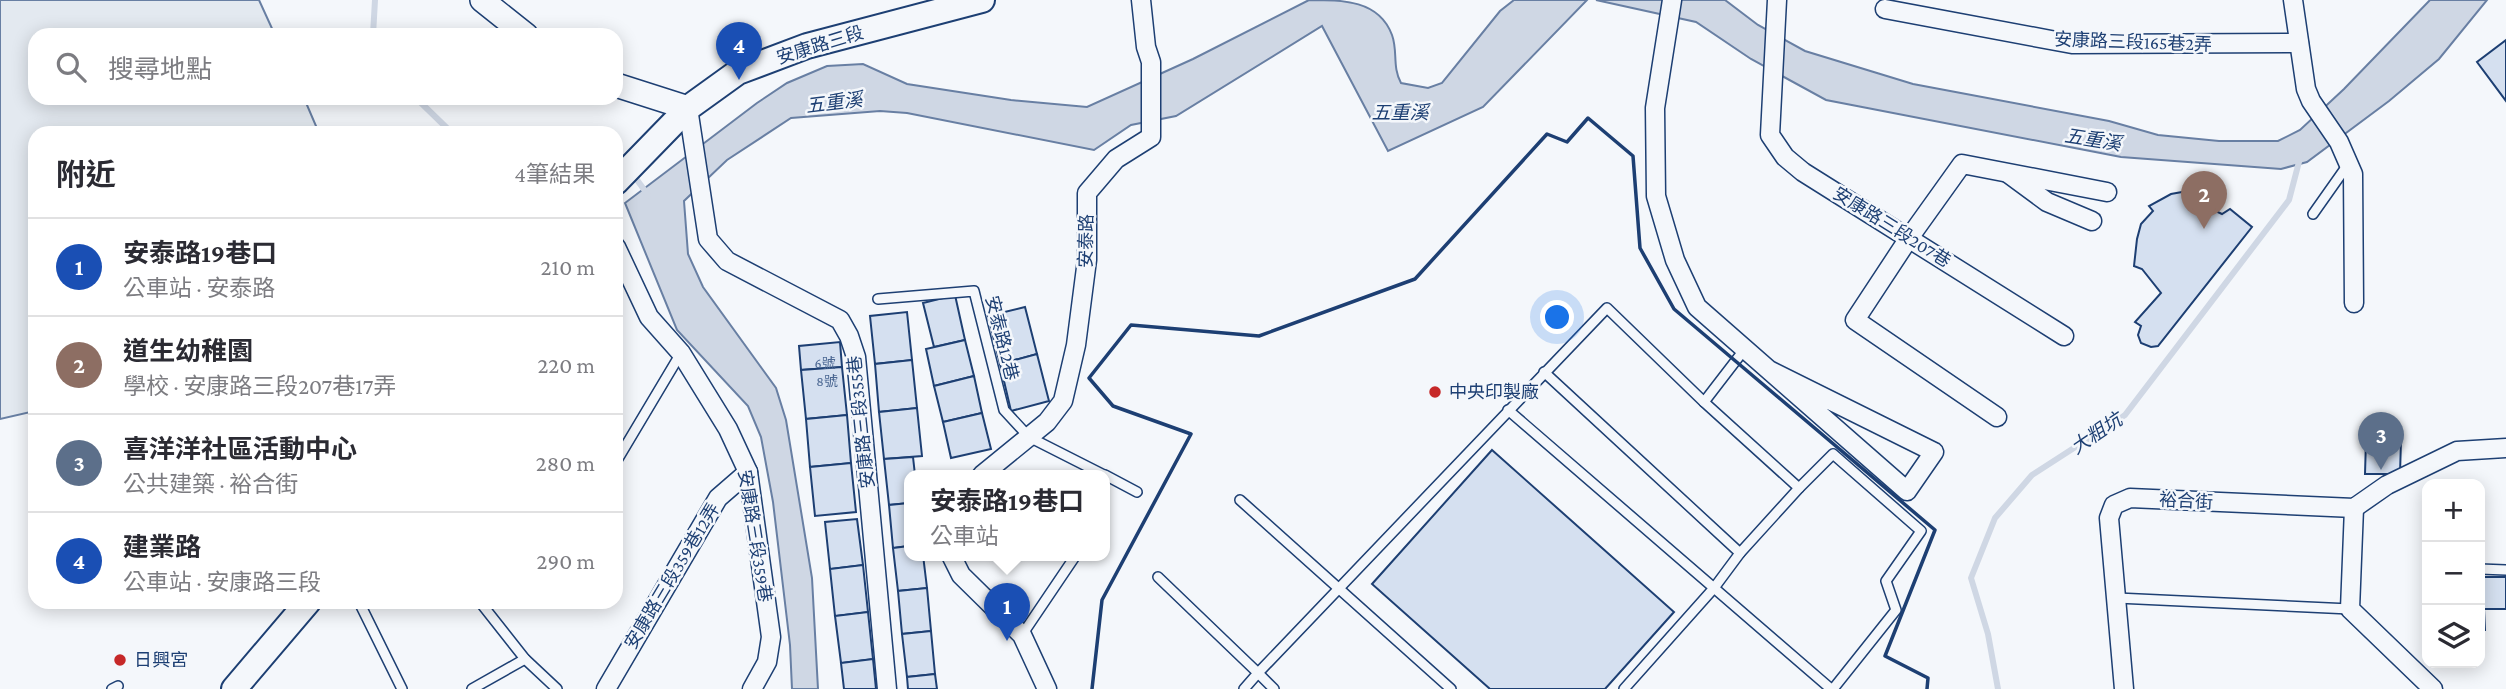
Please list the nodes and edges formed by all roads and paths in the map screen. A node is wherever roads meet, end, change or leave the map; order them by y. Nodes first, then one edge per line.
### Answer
1 (482, 0) edge
2 (982, 0) edge
3 (1141, 0) edge
4 (1672, 0) edge
5 (2293, 0) edge
6 (1777, 6) edge
7 (1885, 9) dead end
8 (517, 28) edge
9 (2299, 43) junction
10 (623, 87) edge
11 (688, 108) junction
12 (2348, 163) junction
13 (2004, 170) junction
14 (623, 175) edge
15 (2107, 192) dead end
16 (2313, 214) dead end
17 (2092, 221) dead end
18 (1909, 238) junction
19 (623, 262) edge
20 (877, 299) dead end
21 (2354, 303) dead end
22 (2064, 336) dead end
23 (1744, 350) junction
24 (681, 353) junction
25 (1769, 370) junction
26 (1544, 372) junction
27 (1704, 402) junction
28 (1508, 410) junction
29 (1997, 416) dead end
30 (1029, 437) junction
31 (2506, 448) edge
32 (623, 450) edge
33 (988, 470) edge
34 (1095, 470) edge
35 (748, 472) junction
36 (1110, 478) edge
37 (1799, 488) junction
38 (1138, 492) dead end
39 (1240, 500) dead end
40 (2354, 508) junction
41 (1740, 552) junction
42 (954, 561) edge
43 (1072, 561) edge
44 (2485, 569) edge
45 (2506, 569) edge
46 (1158, 577) dead end
47 (1339, 588) junction
48 (1714, 588) junction
49 (2117, 598) junction
50 (302, 609) edge
51 (362, 609) edge
52 (486, 609) edge
53 (2350, 609) junction
54 (1022, 635) junction
55 (526, 659) junction
56 (1258, 673) junction
57 (234, 689) edge
58 (402, 689) edge
59 (472, 689) edge
60 (557, 689) edge
61 (606, 689) edge
62 (752, 689) edge
63 (887, 689) edge
64 (1047, 689) edge
65 (1244, 689) edge
66 (1274, 689) edge
67 (1451, 689) edge
68 (1624, 689) edge
69 (1832, 689) edge
70 (2124, 689) edge
71 (2433, 689) edge

1 - 8 street
2 - 11 main road, 安康路三段
3 - 30 street, 安泰路
4 - 23 street
5 - 9 street
6 - 18 street, 安康路三段207巷
7 - 9 street, 安康路三段165巷2弄
9 - 12 street
10 - 11 street
11 - 14 main road, 安康路三段
11 - 63 street, 安康路三段355巷
12 - 16 lane
12 - 21 street
13 - 15 street
13 - 17 street
13 - 18 street
18 - 22 street, 安康路三段207巷
18 - 29 street
19 - 24 street, 安康路三段359巷
20 - 30 lane, 安泰路12巷
23 - 25 street
23 - 27 lane
24 - 32 lane
24 - 35 street, 安康路三段359巷
25 - 25 street
26 - 27 lane
26 - 28 lane
26 - 41 lane
27 - 37 lane
28 - 47 lane
28 - 48 lane
30 - 33 street, 安泰路
30 - 34 lane
31 - 40 street
35 - 61 street, 安康路三段359巷12弄
35 - 62 street, 安康路三段359巷
36 - 38 lane
37 - 41 lane
37 - 69 lane
39 - 47 lane
40 - 49 street, 裕合街
40 - 53 street
41 - 48 lane
42 - 54 street
43 - 54 lane
44 - 45 lane
46 - 56 lane
47 - 56 lane
47 - 67 lane
48 - 68 lane
48 - 69 lane
49 - 53 lane
49 - 70 street, 裕合街
50 - 57 main road
51 - 58 lane
52 - 55 lane
53 - 71 street
54 - 64 street
55 - 59 lane
55 - 60 lane
56 - 65 lane
56 - 66 lane

